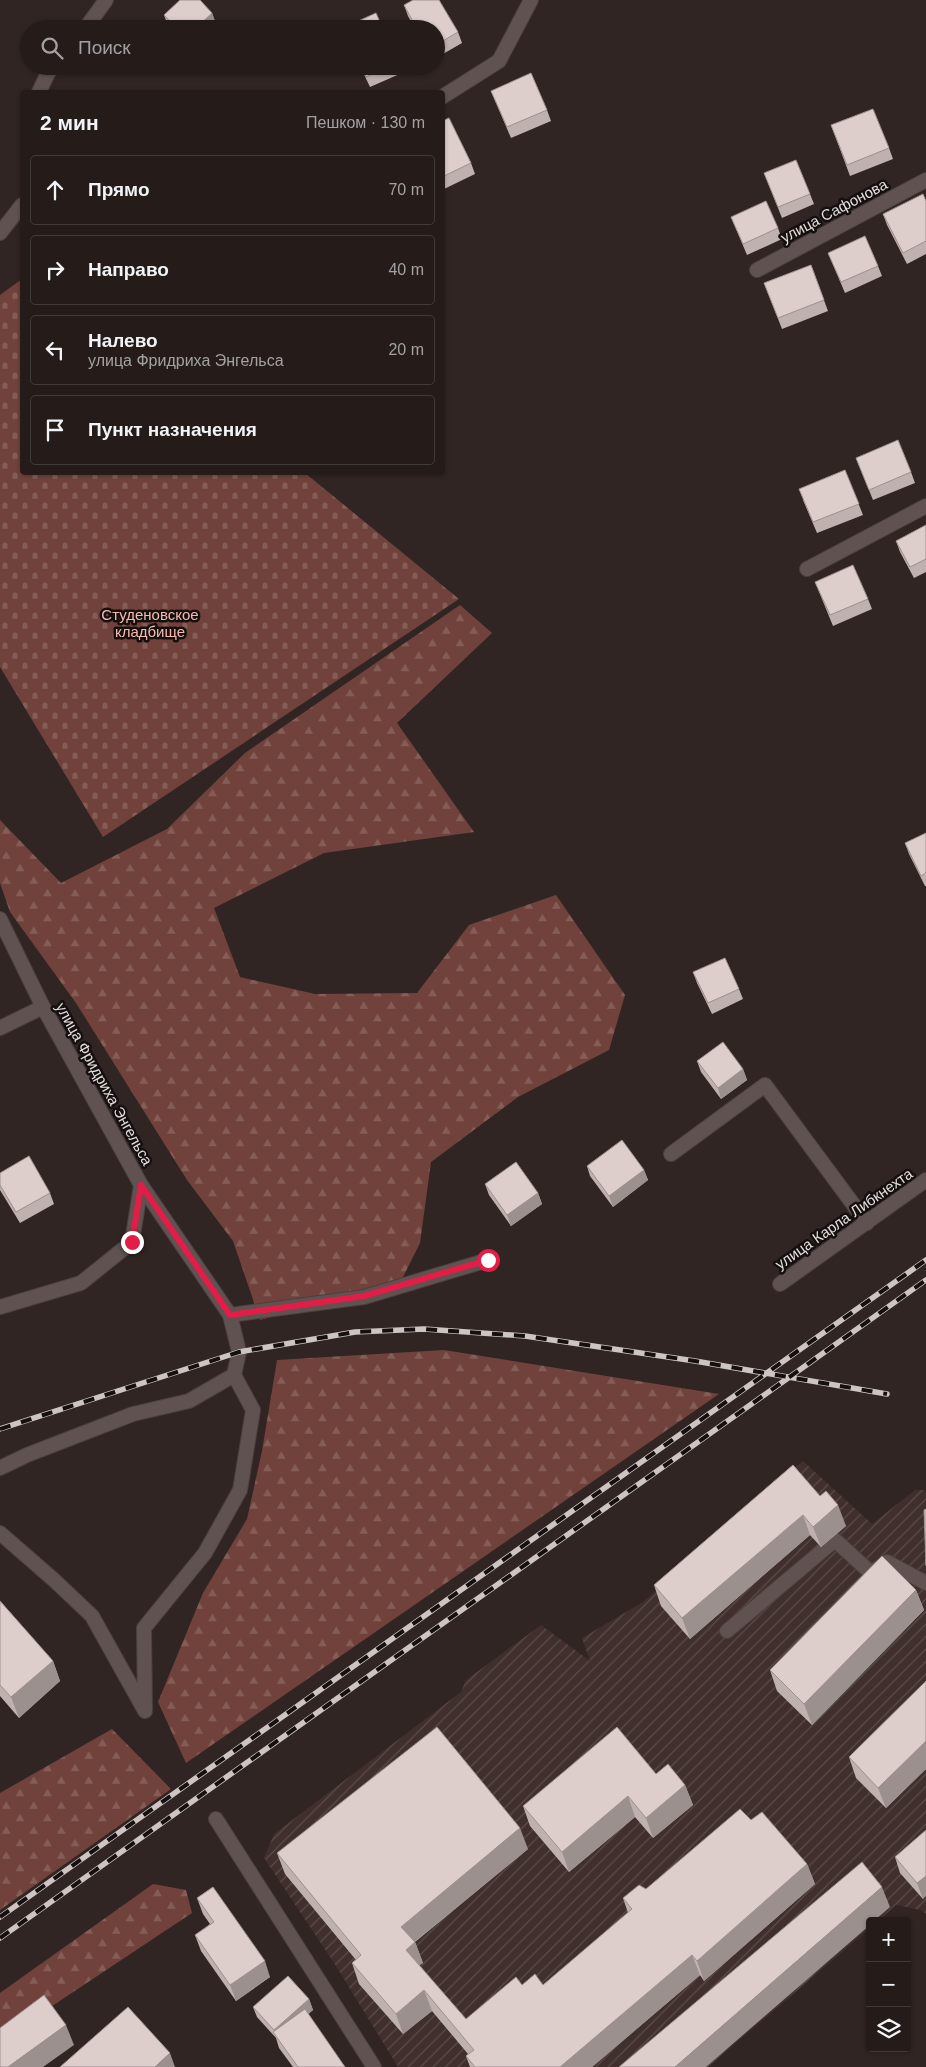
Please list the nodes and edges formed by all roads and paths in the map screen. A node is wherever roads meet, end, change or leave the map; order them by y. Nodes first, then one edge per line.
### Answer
1 (106, 0) edge
2 (531, 0) edge
3 (92, 20) edge
4 (47, 75) edge
5 (40, 90) edge
6 (445, 95) edge
7 (926, 180) edge
8 (20, 208) edge
9 (0, 233) edge
10 (757, 270) dead end
11 (926, 506) edge
12 (807, 569) dead end
13 (0, 919) edge
14 (43, 1008) junction
15 (0, 1028) edge
16 (671, 1154) dead end
17 (926, 1180) edge
18 (141, 1185) junction
19 (868, 1223) junction
20 (488, 1260) dead end
21 (780, 1284) dead end
22 (0, 1307) edge
23 (230, 1315) junction
24 (234, 1375) junction
25 (0, 1468) edge
26 (0, 1533) edge
27 (926, 1583) edge
28 (727, 1631) dead end
29 (216, 1819) dead end
30 (374, 2067) edge

1 - 3 street
2 - 6 street
4 - 5 street
7 - 10 street, улица Сафонова
8 - 9 street
11 - 12 street
13 - 14 street, улица Фридриха Энгельса
14 - 15 street
14 - 18 street, улица Фридриха Энгельса
16 - 19 street
17 - 19 street, улица Карла Либкнехта
18 - 22 street, улица Фридриха Энгельса
18 - 23 street
19 - 21 street, улица Карла Либкнехта
20 - 23 street
23 - 24 street
24 - 25 street
24 - 26 street
27 - 28 street
29 - 30 street

